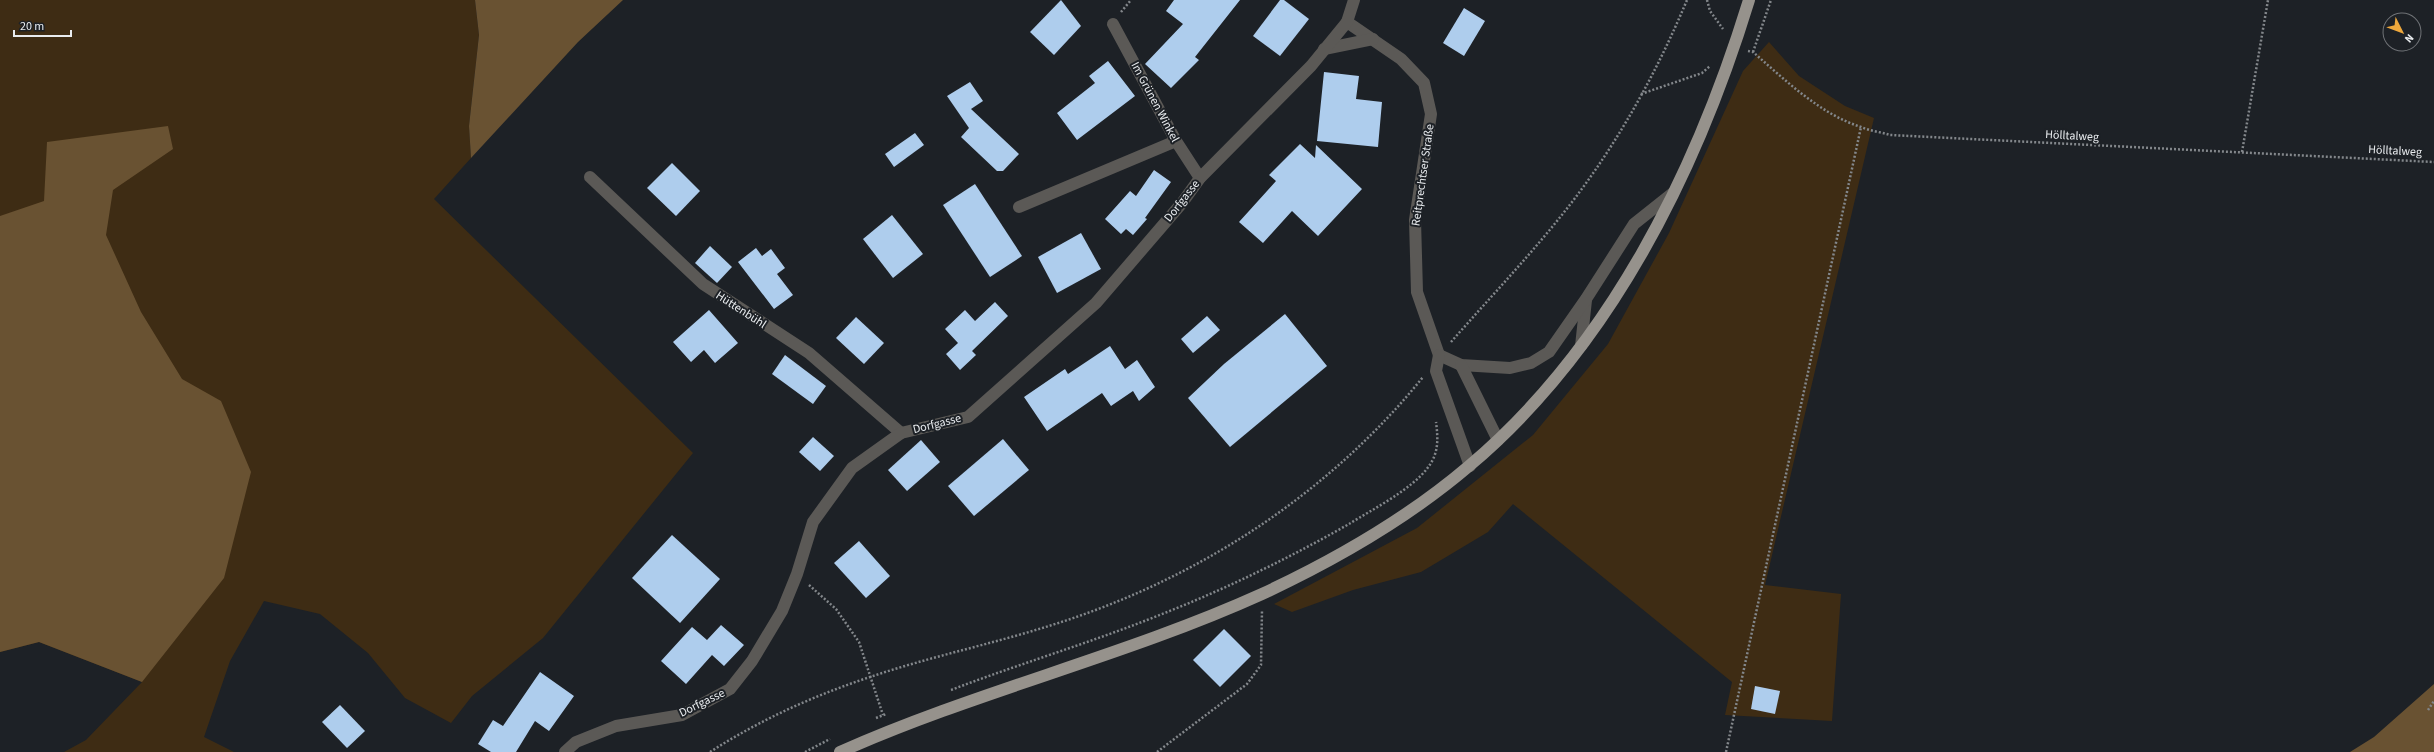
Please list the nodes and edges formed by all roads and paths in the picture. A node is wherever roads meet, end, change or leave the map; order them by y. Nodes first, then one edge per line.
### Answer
1 (1354, 0) edge
2 (1686, 0) edge
3 (1706, 0) edge
4 (1749, 0) edge
5 (1771, 0) edge
6 (2268, 0) edge
7 (1347, 22) junction
8 (1113, 24) dead end
9 (1372, 39) junction
10 (1735, 46) junction
11 (1324, 49) junction
12 (1753, 52) junction
13 (1713, 64) dead end
14 (1641, 94) junction
15 (1860, 127) junction
16 (1176, 141) junction
17 (2242, 152) junction
18 (2434, 162) edge
19 (590, 177) dead end
20 (1200, 178) junction
21 (1673, 193) junction
22 (1019, 207) dead end
23 (1586, 299) junction
24 (1581, 346) junction
25 (1440, 355) junction
26 (1461, 365) junction
27 (1420, 380) junction
28 (1424, 386) dead end
29 (1436, 418) dead end
30 (901, 433) junction
31 (1498, 440) junction
32 (1470, 466) junction
33 (796, 574) junction
34 (1262, 594) junction
35 (872, 676) junction
36 (944, 692) dead end
37 (2434, 701) edge
38 (2428, 710) dead end
39 (889, 713) dead end
40 (883, 715) junction
41 (870, 721) dead end
42 (836, 736) dead end
43 (565, 752) edge
44 (710, 752) edge
45 (805, 752) edge
46 (840, 752) edge
47 (1158, 752) edge
48 (1726, 752) edge

1 - 7 street
2 - 14 path
3 - 10 path
4 - 10 main road
5 - 12 path
6 - 17 path
7 - 9 street, Reitprechtser Straße
7 - 11 street, Dorfgasse
8 - 16 street, Im Grünen Winkel
9 - 11 street
9 - 25 street, Reitprechtser Straße
10 - 12 path, Hölltalweg
10 - 21 main road
11 - 20 street, Dorfgasse
12 - 15 path, Hölltalweg
13 - 14 path
14 - 25 path
15 - 17 path, Hölltalweg
15 - 48 path
16 - 20 street, Im Grünen Winkel
16 - 22 street
17 - 18 path, Hölltalweg
19 - 30 street, Hüttenbühl
20 - 30 street, Dorfgasse
21 - 23 street
21 - 24 main road
23 - 24 street
23 - 26 street
24 - 31 main road
25 - 26 street
25 - 27 path
25 - 32 street
26 - 31 street
27 - 28 path
27 - 35 path
29 - 36 path
30 - 33 street, Dorfgasse
31 - 32 main road
32 - 34 main road
33 - 35 path
33 - 43 street, Dorfgasse
34 - 46 main road
34 - 47 path
35 - 40 path
35 - 44 path
37 - 38 path
39 - 40 path
40 - 41 path
42 - 45 path

